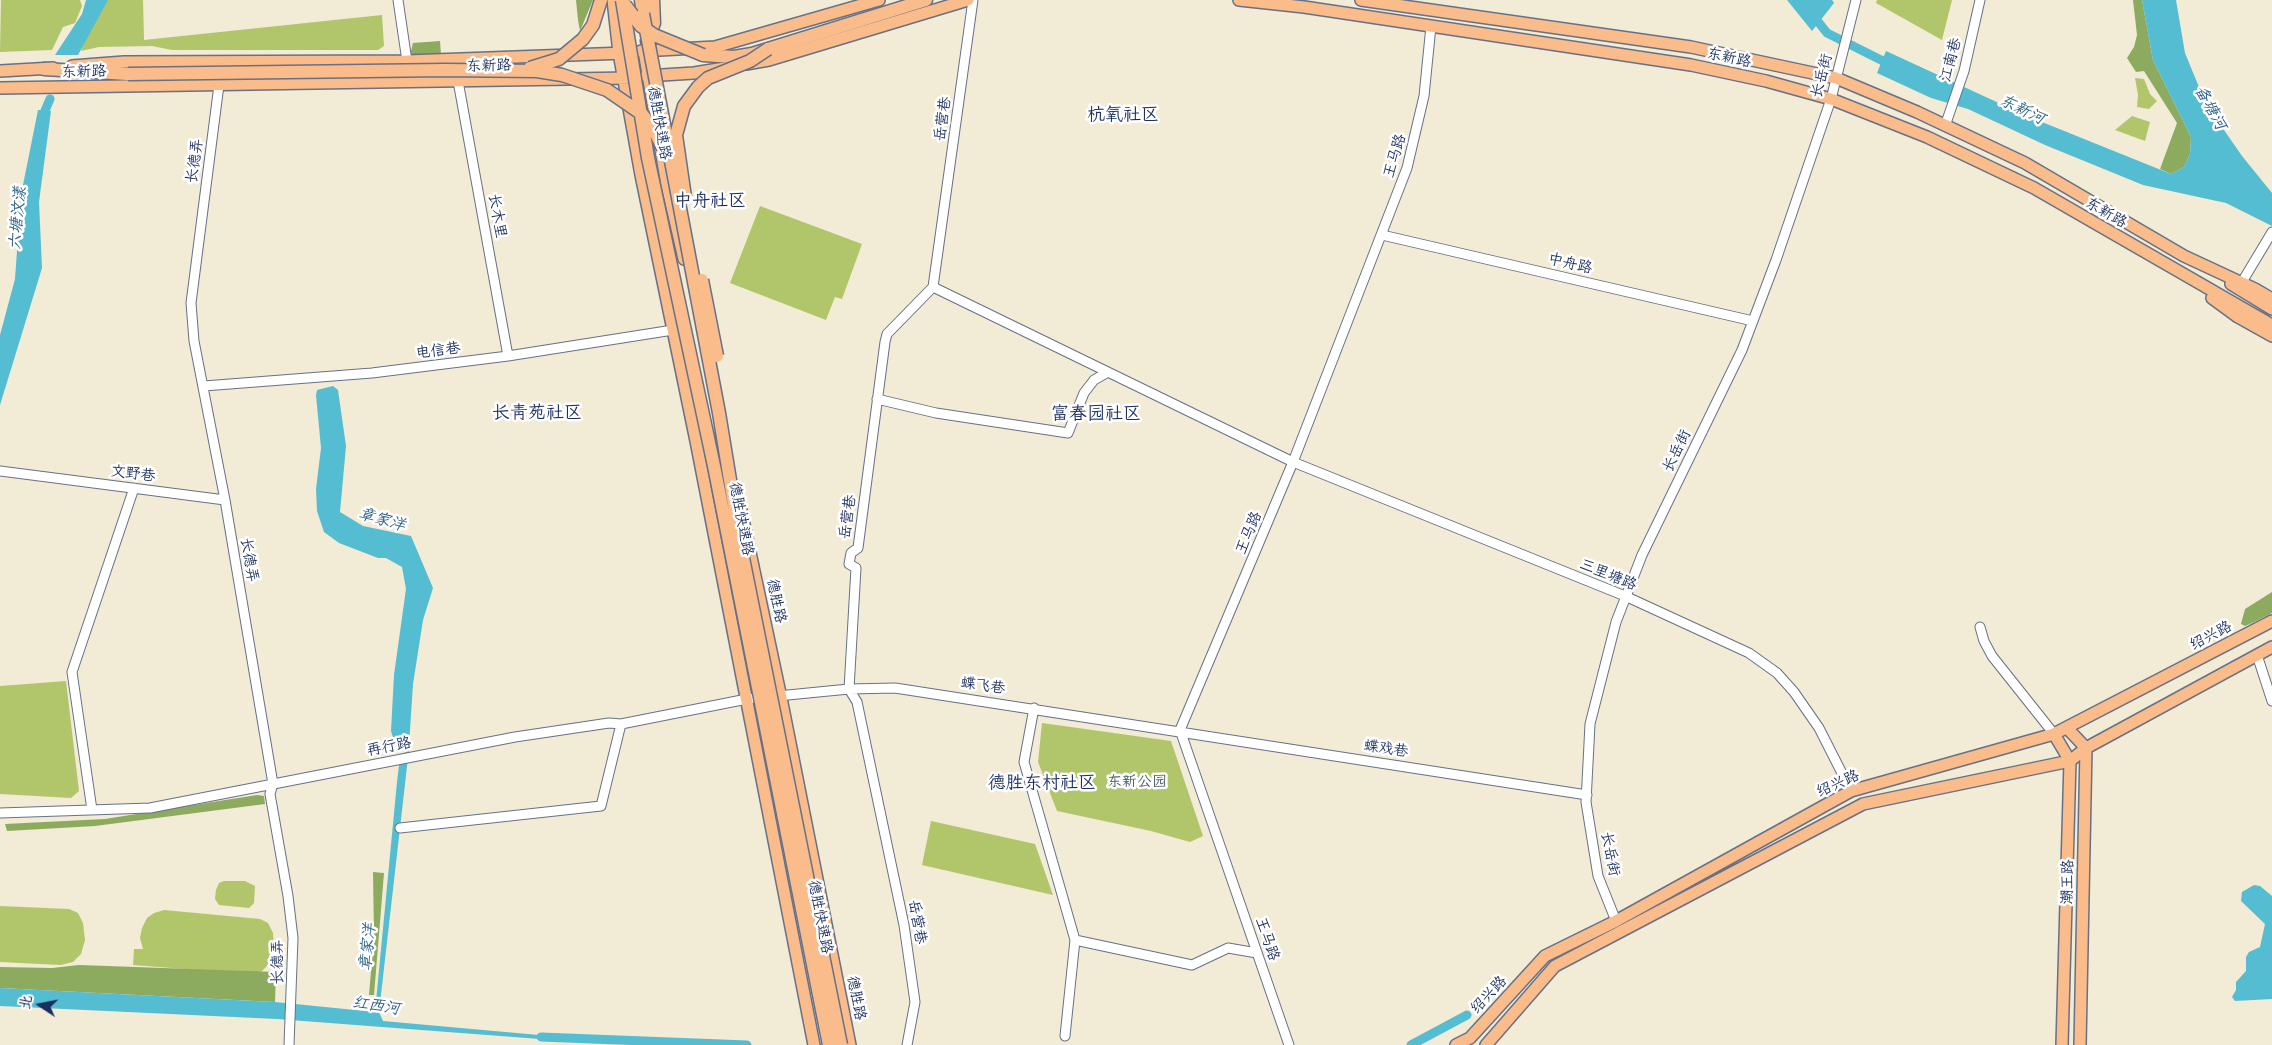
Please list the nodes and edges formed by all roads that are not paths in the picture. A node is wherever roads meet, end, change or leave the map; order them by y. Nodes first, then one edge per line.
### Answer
1 (398, 0) edge
2 (601, 0) edge
3 (613, 0) edge
4 (622, 0) edge
5 (636, 0) edge
6 (641, 0) edge
7 (653, 0) edge
8 (879, 0) edge
9 (926, 0) edge
10 (968, 0) edge
11 (973, 0) edge
12 (1239, 0) edge
13 (1361, 0) edge
14 (1856, 0) edge
15 (1980, 0) edge
16 (1429, 5) edge
17 (1431, 26) junction
18 (768, 49) junction
19 (644, 51) junction
20 (619, 53) junction
21 (407, 61) junction
22 (44, 68) junction
23 (514, 70) junction
24 (0, 71) edge
25 (648, 76) junction
26 (625, 78) junction
27 (1836, 78) junction
28 (458, 81) junction
29 (219, 85) junction
30 (0, 88) edge
31 (1831, 99) junction
32 (1945, 126) junction
33 (683, 186) junction
34 (2272, 232) edge
35 (1382, 235) junction
36 (2184, 256) junction
37 (2175, 270) junction
38 (2242, 282) junction
39 (933, 286) junction
40 (2272, 299) edge
41 (2272, 309) edge
42 (1753, 321) junction
43 (2272, 324) edge
44 (673, 330) junction
45 (2272, 336) edge
46 (508, 356) junction
47 (1108, 372) junction
48 (204, 386) junction
49 (877, 399) junction
50 (719, 413) junction
51 (1293, 462) junction
52 (0, 471) edge
53 (134, 488) junction
54 (225, 500) junction
55 (1626, 596) junction
56 (2272, 621) edge
57 (1980, 627) dead end
58 (2272, 647) edge
59 (2257, 655) junction
60 (849, 689) junction
61 (781, 698) junction
62 (748, 699) junction
63 (2272, 701) edge
64 (1034, 708) junction
65 (621, 724) junction
66 (2067, 728) junction
67 (1180, 730) junction
68 (2054, 734) junction
69 (2086, 748) junction
70 (2070, 761) junction
71 (273, 784) junction
72 (1851, 791) junction
73 (1587, 795) junction
74 (92, 810) junction
75 (0, 813) edge
76 (400, 828) dead end
77 (1616, 921) junction
78 (1075, 940) junction
79 (1257, 953) junction
80 (1065, 1036) dead end
81 (813, 1040) edge
82 (846, 1042) edge
83 (289, 1043) edge
84 (829, 1045) edge
85 (907, 1045) edge
86 (1290, 1045) edge
87 (1456, 1045) edge
88 (1486, 1045) edge
89 (2062, 1045) edge
90 (2080, 1045) edge

1 - 21 street
2 - 23 highway, bridge
3 - 20 main road
4 - 18 highway, bridge
4 - 84 highway, 德胜快速路, bridge
5 - 19 main road, 德胜路
6 - 50 highway, 德胜快速路, bridge
7 - 19 highway
8 - 19 main road, 东新路
9 - 18 highway
10 - 25 main road, 东新路
11 - 39 street, 岳营巷
12 - 17 main road, 东新路
13 - 16 main road, 东新路
14 - 27 street, 长岳街
15 - 32 street, 江南巷
16 - 27 main road, 东新路
17 - 31 main road, 东新路
17 - 35 street, 王马路
18 - 33 highway, bridge
19 - 20 main road, 东新路
19 - 25 main road, 德胜路
20 - 21 main road, 东新路
20 - 26 main road
21 - 22 main road, 东新路
22 - 23 highway, bridge
22 - 24 main road, 东新路
23 - 33 highway, bridge
25 - 26 main road, 东新路
25 - 61 main road, 德胜路
26 - 28 main road, 东新路
26 - 44 main road
27 - 31 street, 长岳街
27 - 32 main road, 东新路
28 - 29 main road, 东新路
28 - 46 street, 长木里
29 - 30 main road, 东新路
29 - 48 street, 长德弄
31 - 37 main road, 东新路
31 - 42 street, 长岳街
32 - 36 main road, 东新路
33 - 50 highway, bridge
34 - 38 street
35 - 42 street, 中舟路
35 - 51 street, 王马路
36 - 38 main road, 东新路
36 - 41 main road, 东新路
37 - 43 main road, 东新路
37 - 45 main road, 东新路
38 - 40 main road, 东新路
39 - 47 street, 三里塘路
39 - 49 street, 岳营巷
42 - 55 street, 长岳街
44 - 46 street, 电信巷
44 - 62 main road
46 - 48 street, 电信巷
47 - 49 street
47 - 51 street, 三里塘路
48 - 54 street, 长德弄
49 - 60 street, 岳营巷
50 - 82 highway, 德胜快速路, bridge
51 - 55 street, 三里塘路
51 - 67 street, 王马路
52 - 53 street, 文野巷
53 - 54 street, 文野巷
53 - 74 street
54 - 71 street, 长德弄
55 - 72 street, 三里塘路
55 - 73 street, 长岳街
56 - 66 main road, 绍兴路
57 - 68 street
58 - 59 main road, 绍兴路
59 - 63 street
59 - 69 main road, 绍兴路
60 - 61 street, 蝶飞巷
60 - 64 street, 蝶飞巷
60 - 85 street, 岳营巷
61 - 62 street, 再行路
61 - 82 main road, 德胜路
62 - 65 street, 再行路
62 - 81 main road
64 - 67 street, 蝶飞巷
64 - 78 street
65 - 71 street, 再行路
65 - 76 street
66 - 68 main road, 绍兴路
66 - 69 main road
67 - 73 street, 蝶戏巷
67 - 79 street, 王马路
68 - 70 main road
68 - 72 main road, 绍兴路
69 - 70 main road, 绍兴路
69 - 90 main road, 潮王路
70 - 88 main road, 绍兴路
70 - 89 main road, 潮王路
71 - 74 street, 再行路
71 - 83 street, 长德弄
72 - 77 main road, 绍兴路
73 - 77 street, 长岳街
74 - 75 street, 再行路
77 - 87 main road, 绍兴路
78 - 79 street
78 - 80 street
79 - 86 street, 王马路

